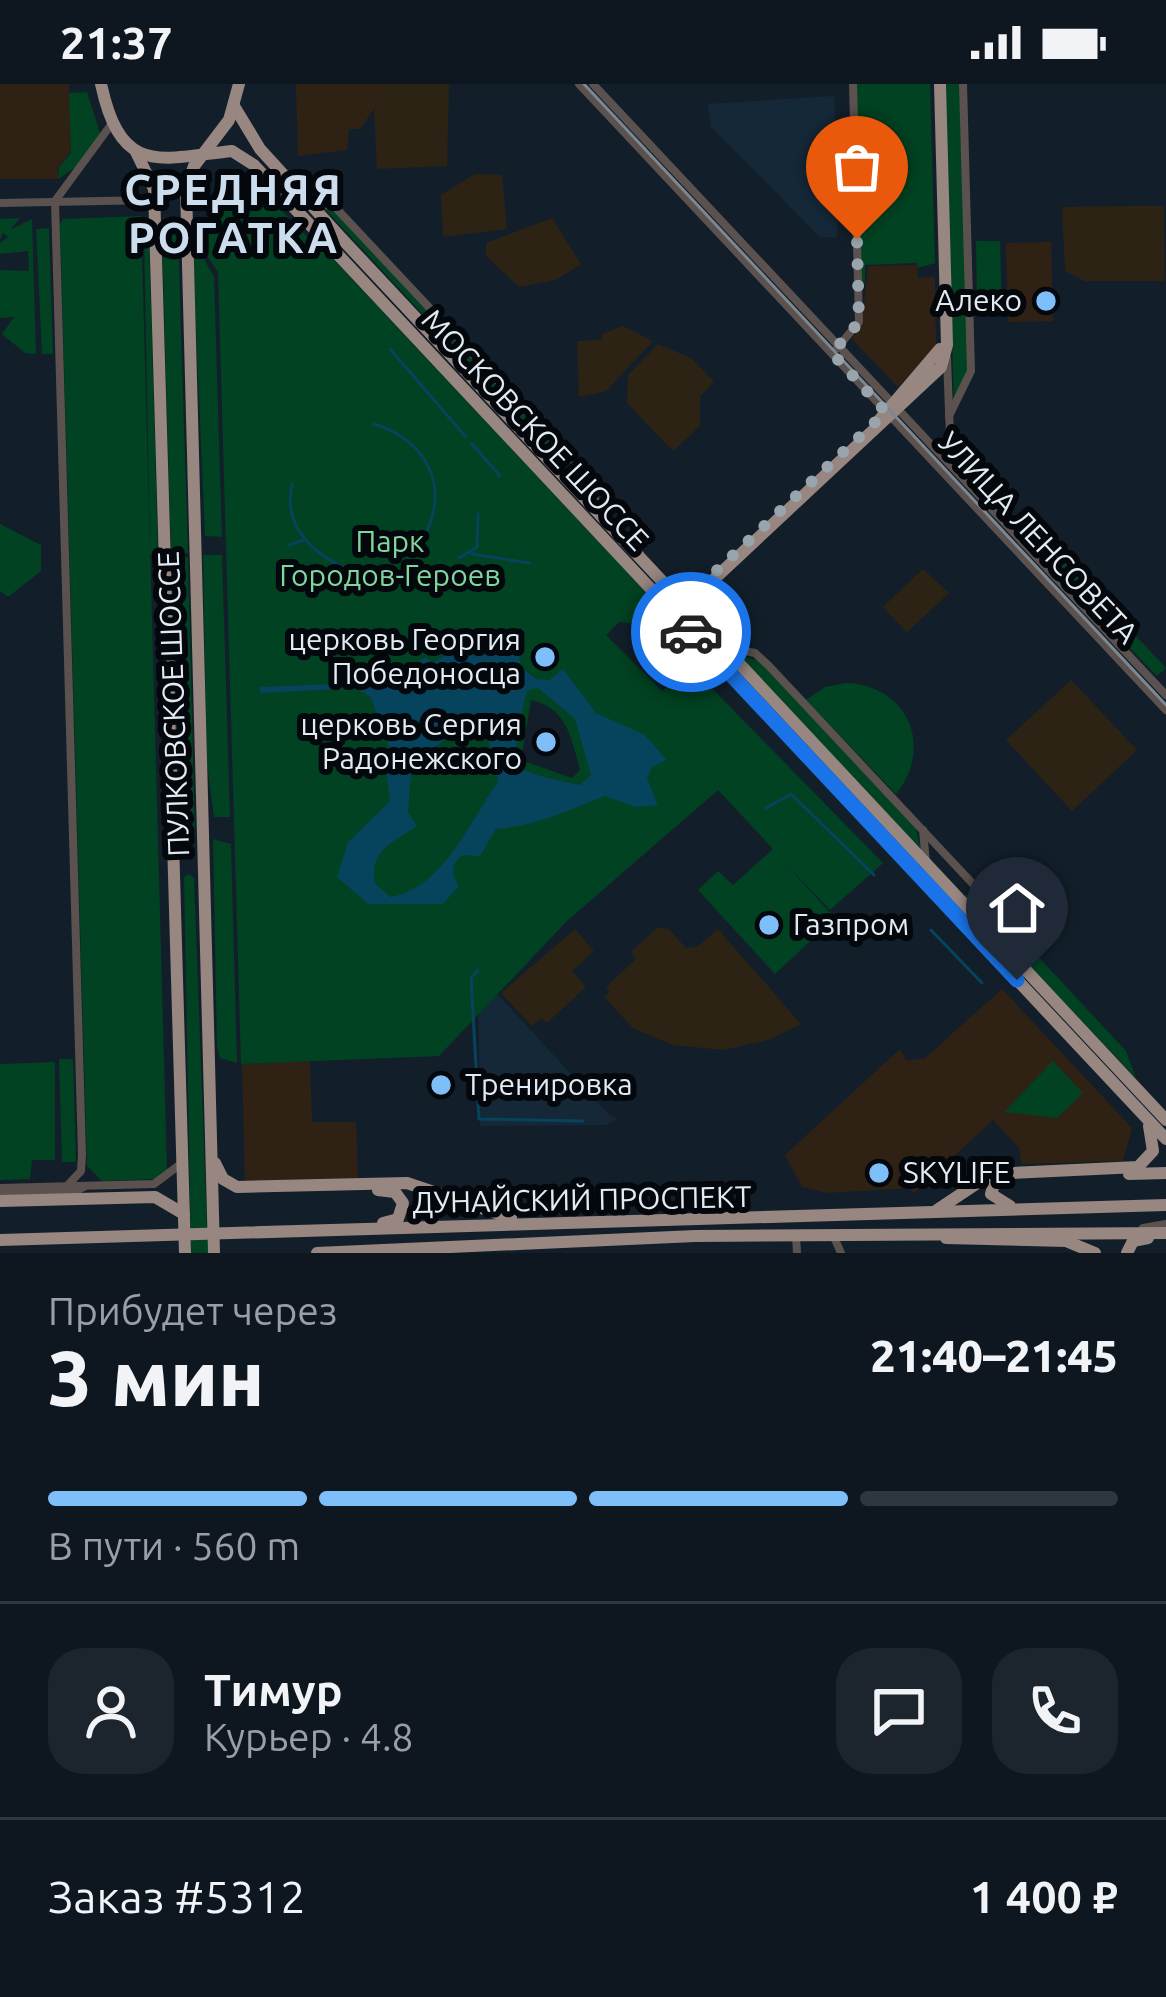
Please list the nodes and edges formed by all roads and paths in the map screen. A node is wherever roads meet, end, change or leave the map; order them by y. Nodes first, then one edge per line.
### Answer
1 (100, 84) edge
2 (239, 84) edge
3 (578, 84) edge
4 (593, 84) edge
5 (853, 84) edge
6 (937, 84) edge
7 (963, 84) edge
8 (233, 106) junction
9 (113, 122) junction
10 (136, 151) junction
11 (201, 157) junction
12 (154, 200) junction
13 (55, 202) junction
14 (308, 202) junction
15 (0, 203) edge
16 (339, 246) junction
17 (947, 345) junction
18 (835, 350) junction
19 (893, 411) junction
20 (949, 416) junction
21 (947, 469) junction
22 (599, 514) junction
23 (681, 608) junction
24 (723, 647) junction
25 (1166, 695) edge
26 (1166, 710) edge
27 (922, 830) junction
28 (927, 864) junction
29 (203, 880) junction
30 (174, 881) junction
31 (987, 899) dead end
32 (1147, 1118) junction
33 (1166, 1120) edge
34 (1166, 1139) edge
35 (82, 1155) junction
36 (211, 1158) junction
37 (182, 1162) junction
38 (1166, 1173) edge
39 (86, 1181) junction
40 (66, 1186) junction
41 (105, 1191) junction
42 (0, 1194) edge
43 (1166, 1205) edge
44 (1041, 1210) junction
45 (184, 1214) junction
46 (924, 1214) junction
47 (213, 1215) junction
48 (554, 1224) junction
49 (351, 1229) junction
50 (1166, 1231) edge
51 (922, 1232) junction
52 (856, 1233) junction
53 (832, 1234) junction
54 (796, 1235) junction
55 (0, 1238) edge
56 (540, 1244) junction
57 (356, 1252) edge
58 (185, 1253) edge
59 (214, 1253) edge
60 (317, 1253) edge
61 (499, 1253) edge
62 (796, 1253) edge
63 (845, 1253) edge
64 (1095, 1253) edge
65 (1127, 1253) edge

1 - 9 main road, ПУЛКОВСКОЕ ШОССЕ
2 - 8 main road, ПУЛКОВСКОЕ ШОССЕ
3 - 18 street, УЛИЦА ЛЕНСОВЕТА
4 - 18 street, УЛИЦА ЛЕНСОВЕТА
5 - 18 street
6 - 17 main road
6 - 19 main road
7 - 20 street
8 - 11 main road, ПУЛКОВСКОЕ ШОССЕ
8 - 14 main road, МОСКОВСКОЕ ШОССЕ
9 - 10 main road, ПУЛКОВСКОЕ ШОССЕ
9 - 13 street
10 - 11 main road
10 - 12 main road, ПУЛКОВСКОЕ ШОССЕ
11 - 16 main road, МОСКОВСКОЕ ШОССЕ
11 - 29 main road, ПУЛКОВСКОЕ ШОССЕ
12 - 13 street
12 - 30 main road, ПУЛКОВСКОЕ ШОССЕ
13 - 15 street
13 - 35 street
14 - 16 main road, МОСКОВСКОЕ ШОССЕ
14 - 22 street
16 - 22 main road, МОСКОВСКОЕ ШОССЕ
16 - 23 main road, МОСКОВСКОЕ ШОССЕ
17 - 19 main road
17 - 20 street
18 - 19 street, УЛИЦА ЛЕНСОВЕТА
19 - 21 street, УЛИЦА ЛЕНСОВЕТА
19 - 23 main road
20 - 21 street
21 - 25 street, УЛИЦА ЛЕНСОВЕТА
21 - 26 street, УЛИЦА ЛЕНСОВЕТА
22 - 23 main road, МОСКОВСКОЕ ШОССЕ
23 - 24 main road, МОСКОВСКОЕ ШОССЕ
23 - 32 main road, МОСКОВСКОЕ ШОССЕ
24 - 27 street
24 - 28 main road, МОСКОВСКОЕ ШОССЕ
27 - 28 street
27 - 31 street
28 - 33 main road, МОСКОВСКОЕ ШОССЕ
29 - 30 main road
29 - 36 main road, ПУЛКОВСКОЕ ШОССЕ
30 - 37 main road, ПУЛКОВСКОЕ ШОССЕ
32 - 34 main road, МОСКОВСКОЕ ШОССЕ
32 - 46 main road
35 - 39 street
35 - 40 street
36 - 47 main road, ПУЛКОВСКОЕ ШОССЕ
36 - 48 main road
37 - 41 street
37 - 45 main road, ПУЛКОВСКОЕ ШОССЕ
38 - 44 main road
39 - 40 street
39 - 41 street
39 - 42 street
40 - 42 street
41 - 42 main road
41 - 45 main road
43 - 44 main road, ДУНАЙСКИЙ ПРОСПЕКТ
44 - 46 main road, ДУНАЙСКИЙ ПРОСПЕКТ
45 - 58 main road, ПУЛКОВСКОЕ ШОССЕ
46 - 48 main road, ДУНАЙСКИЙ ПРОСПЕКТ
47 - 49 main road
47 - 59 main road, ПУЛКОВСКОЕ ШОССЕ
48 - 49 main road, ДУНАЙСКИЙ ПРОСПЕКТ
49 - 55 main road, ДУНАЙСКИЙ ПРОСПЕКТ
50 - 51 main road, ДУНАЙСКИЙ ПРОСПЕКТ
50 - 65 main road
51 - 52 main road, ДУНАЙСКИЙ ПРОСПЕКТ
51 - 64 main road
52 - 53 main road, ДУНАЙСКИЙ ПРОСПЕКТ
52 - 63 street
53 - 54 main road, ДУНАЙСКИЙ ПРОСПЕКТ
53 - 63 street
54 - 56 main road, ДУНАЙСКИЙ ПРОСПЕКТ
54 - 62 street
56 - 57 main road, ДУНАЙСКИЙ ПРОСПЕКТ
56 - 61 main road
57 - 60 main road, ДУНАЙСКИЙ ПРОСПЕКТ

